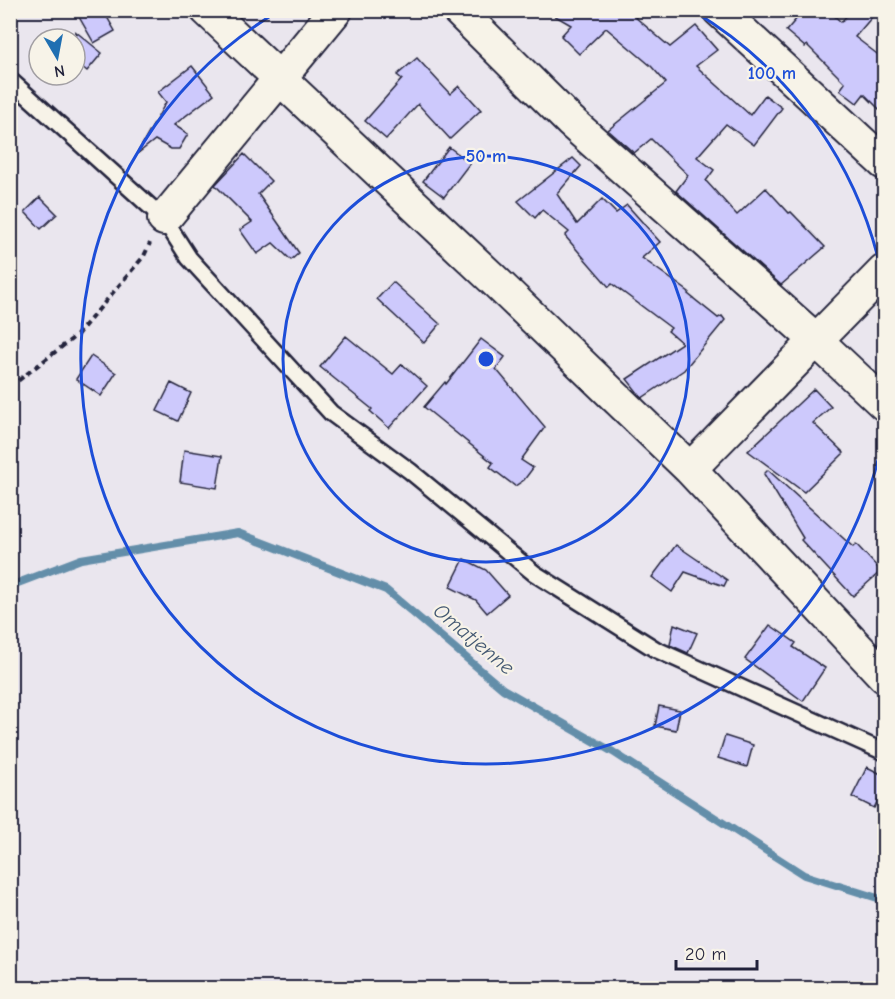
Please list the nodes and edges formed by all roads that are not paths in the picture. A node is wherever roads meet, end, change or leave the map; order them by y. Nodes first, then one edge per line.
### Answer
1 (207, 10) edge
2 (336, 10) edge
3 (458, 10) edge
4 (719, 10) edge
5 (279, 77) junction
6 (10, 80) edge
7 (885, 163) edge
8 (164, 219) junction
9 (885, 271) edge
10 (817, 341) junction
11 (885, 404) edge
12 (690, 469) junction
13 (885, 676) edge
14 (885, 752) edge

1 - 5 street
2 - 5 street
3 - 10 street
4 - 7 street
5 - 8 street
5 - 12 street
6 - 8 lane
8 - 14 lane
9 - 10 street
10 - 11 street
10 - 12 street
12 - 13 street

